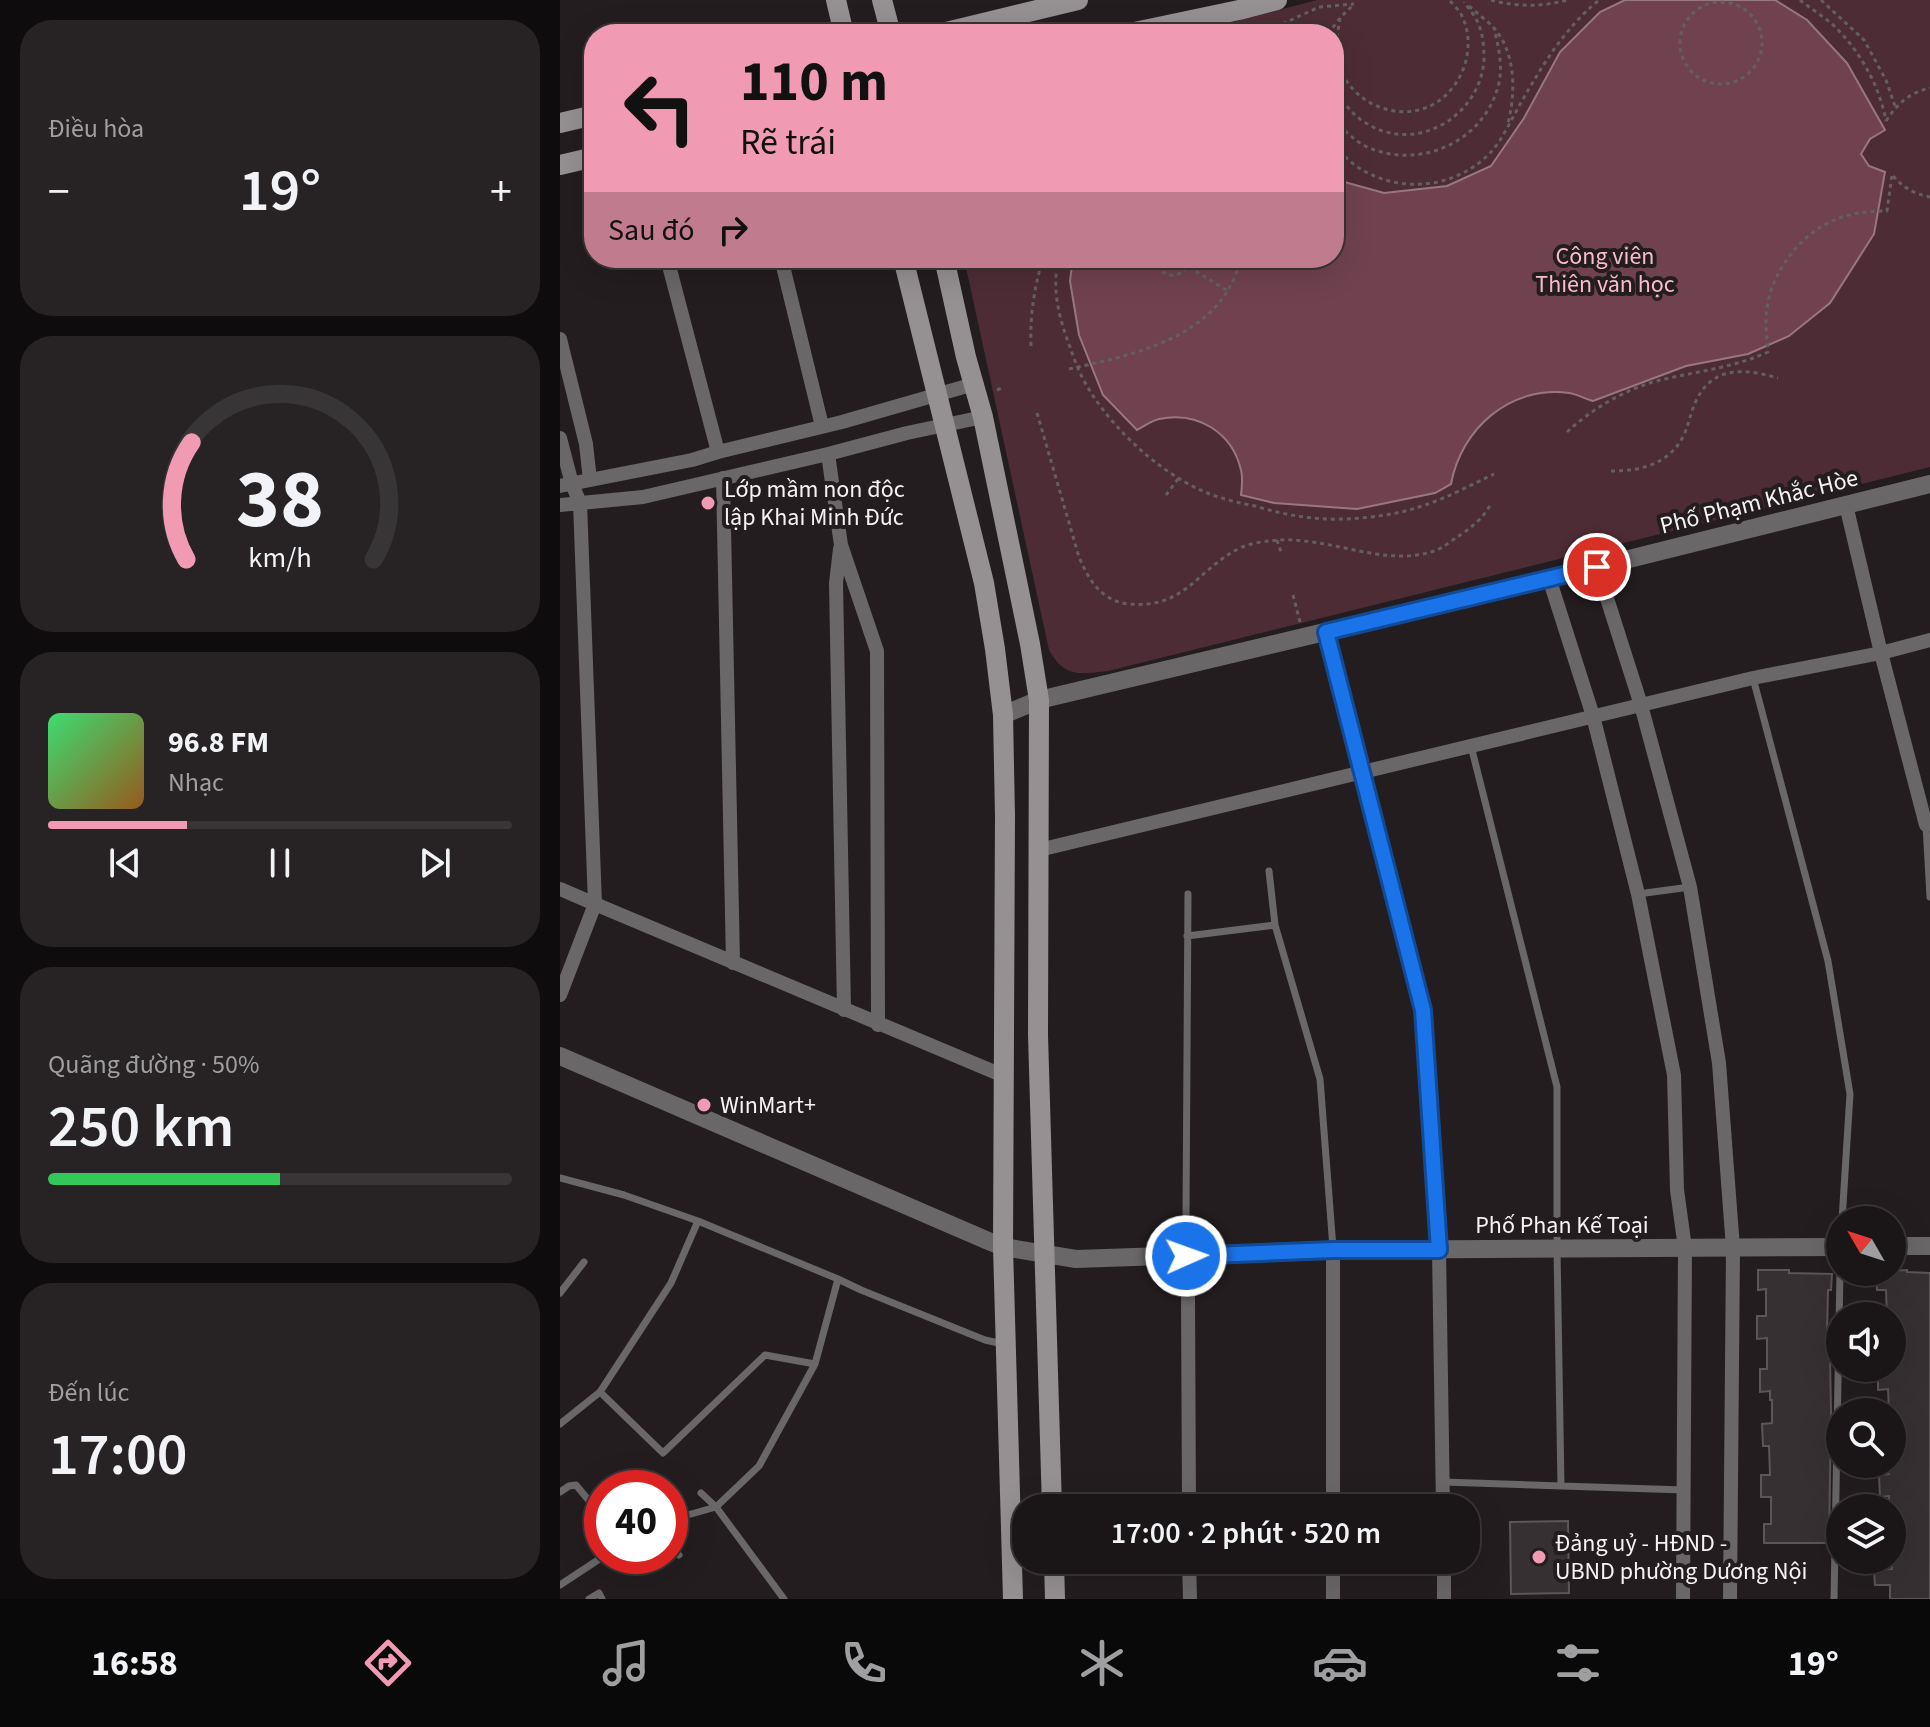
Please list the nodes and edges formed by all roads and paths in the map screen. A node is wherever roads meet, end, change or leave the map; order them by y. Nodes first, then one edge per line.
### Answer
1 (836, 0) edge
2 (882, 0) edge
3 (1078, 0) edge
4 (1277, 0) edge
5 (1449, 0) edge
6 (1491, 0) edge
7 (1567, 0) edge
8 (1599, 0) edge
9 (1800, 0) edge
10 (1821, 0) edge
11 (1462, 1) edge
12 (1728, 1) edge
13 (1340, 18) junction
14 (842, 24) edge
15 (888, 24) edge
16 (979, 24) edge
17 (1172, 24) edge
18 (1282, 24) edge
19 (1336, 24) edge
20 (1339, 24) edge
21 (1494, 28) junction
22 (1344, 76) edge
23 (1930, 88) edge
24 (1344, 102) edge
25 (1895, 106) junction
26 (584, 117) edge
27 (560, 123) edge
28 (1507, 128) junction
29 (1344, 131) edge
30 (1344, 155) edge
31 (584, 159) edge
32 (560, 165) edge
33 (1930, 197) edge
34 (670, 268) edge
35 (783, 268) edge
36 (905, 268) edge
37 (946, 268) edge
38 (1040, 268) edge
39 (1057, 268) edge
40 (1159, 268) edge
41 (1188, 268) edge
42 (1191, 268) edge
43 (1238, 268) edge
44 (1228, 291) junction
45 (560, 339) edge
46 (1031, 346) dead end
47 (1077, 367) junction
48 (1069, 369) dead end
49 (1778, 378) dead end
50 (974, 384) junction
51 (1004, 387) dead end
52 (997, 390) dead end
53 (937, 395) junction
54 (1037, 413) dead end
55 (983, 417) junction
56 (945, 424) junction
57 (822, 426) junction
58 (1567, 432) dead end
59 (560, 438) edge
60 (718, 452) junction
61 (828, 454) junction
62 (1611, 471) dead end
63 (1494, 474) dead end
64 (723, 478) junction
65 (1179, 478) junction
66 (590, 480) junction
67 (1930, 484) edge
68 (566, 485) edge
69 (1166, 495) dead end
70 (580, 503) junction
71 (1491, 503) dead end
72 (560, 505) edge
73 (1846, 505) junction
74 (1277, 540) junction
75 (841, 545) junction
76 (1281, 552) dead end
77 (1597, 567) junction
78 (1549, 578) junction
79 (1293, 595) dead end
80 (1326, 632) junction
81 (1303, 637) junction
82 (1930, 640) edge
83 (1881, 653) junction
84 (1753, 678) junction
85 (1039, 700) junction
86 (1641, 705) junction
87 (1003, 715) junction
88 (1593, 716) junction
89 (1471, 746) junction
90 (1362, 772) junction
91 (1928, 824) edge
92 (1039, 850) junction
93 (1269, 871) dead end
94 (1690, 887) junction
95 (560, 889) edge
96 (1188, 894) dead end
97 (1638, 894) junction
98 (1930, 897) edge
99 (595, 904) junction
100 (1275, 925) junction
101 (1187, 936) junction
102 (733, 963) junction
103 (560, 995) edge
104 (844, 1010) junction
105 (878, 1025) junction
106 (560, 1056) edge
107 (1004, 1076) junction
108 (560, 1178) edge
109 (1843, 1206) edge
110 (698, 1221) junction
111 (1906, 1246) edge
112 (1930, 1246) edge
113 (1003, 1247) junction
114 (1826, 1247) edge
115 (1685, 1248) junction
116 (1733, 1248) junction
117 (1557, 1249) junction
118 (1333, 1250) junction
119 (1439, 1250) junction
120 (1045, 1254) junction
121 (1186, 1256) junction
122 (584, 1262) dead end
123 (838, 1279) junction
124 (1840, 1286) edge
125 (560, 1293) edge
126 (1188, 1297) joint
127 (1006, 1344) junction
128 (815, 1364) junction
129 (600, 1392) junction
130 (560, 1423) edge
131 (1443, 1482) junction
132 (1561, 1486) junction
133 (1684, 1490) junction
134 (560, 1492) edge
135 (701, 1493) dead end
136 (1052, 1494) edge
137 (1189, 1494) edge
138 (1333, 1494) edge
139 (1443, 1494) edge
140 (584, 1495) edge
141 (716, 1507) junction
142 (688, 1515) edge
143 (584, 1569) edge
144 (1054, 1574) edge
145 (1189, 1574) edge
146 (1333, 1574) edge
147 (1444, 1574) edge
148 (560, 1585) edge
149 (589, 1599) edge
150 (602, 1599) edge
151 (784, 1599) edge
152 (1013, 1599) edge
153 (1055, 1599) edge
154 (1190, 1599) edge
155 (1333, 1599) edge
156 (1444, 1599) edge
157 (1683, 1599) edge
158 (1730, 1599) edge
159 (1834, 1599) edge

1 - 14 main road
2 - 15 main road
3 - 16 main road
4 - 17 main road
5 - 22 path
6 - 7 path
8 - 28 path
9 - 25 path
10 - 25 path
11 - 21 path
11 - 24 path
12 - 12 path
13 - 18 path
13 - 19 path
13 - 20 path
21 - 28 path
21 - 29 path
23 - 25 path
26 - 27 main road
28 - 30 path
31 - 32 main road
33 - 58 path
34 - 60 street
35 - 57 street
36 - 53 main road
37 - 50 main road
38 - 46 path
39 - 47 path
40 - 41 path
42 - 44 path
43 - 44 path
44 - 47 path
45 - 66 street
47 - 48 path
47 - 65 path
49 - 62 path
50 - 53 street
50 - 55 main road
51 - 52 path
53 - 56 main road
53 - 57 street
54 - 74 path
55 - 56 street
55 - 85 main road
56 - 61 street
56 - 87 main road
57 - 60 street
59 - 68 street
60 - 66 street
61 - 64 street
61 - 75 street
63 - 65 path
64 - 70 street
64 - 102 street
65 - 69 path
66 - 68 street
66 - 70 lane
67 - 73 street, Phố Phạm Khắc Hòe
68 - 70 street
70 - 72 street
70 - 99 street
71 - 74 path
73 - 77 street, Phố Phạm Khắc Hòe
73 - 83 street
74 - 76 path
75 - 104 street
75 - 105 street
77 - 78 street, Phố Phạm Khắc Hòe
77 - 86 street
78 - 80 street, Phố Phạm Khắc Hòe
78 - 88 street
79 - 81 path
80 - 81 street, Phố Phạm Khắc Hòe
80 - 90 street
81 - 85 street, Phố Phạm Khắc Hòe
82 - 83 street
83 - 84 street
83 - 91 street
84 - 86 street
84 - 109 lane
85 - 87 street, Phố Phạm Khắc Hòe
85 - 92 main road
86 - 88 street
86 - 94 street
87 - 107 main road
88 - 89 street
88 - 97 street
89 - 90 street
89 - 117 lane
90 - 92 street
90 - 119 street
91 - 98 lane
92 - 120 main road
93 - 100 lane
94 - 97 lane
94 - 116 street
95 - 99 street
96 - 101 lane
97 - 115 street
99 - 102 street
99 - 103 street
100 - 101 lane
100 - 118 lane
101 - 121 lane
102 - 104 street
104 - 105 street
105 - 107 street
106 - 113 street, Phố Phan Kế Toại
107 - 113 main road
108 - 110 lane
110 - 123 lane
110 - 129 lane
111 - 112 street
113 - 120 street, Phố Phan Kế Toại
113 - 127 main road
114 - 116 street, Phố Phan Kế Toại
115 - 116 street, Phố Phan Kế Toại
115 - 117 street, Phố Phan Kế Toại
115 - 133 street
116 - 158 street
117 - 119 street, Phố Phan Kế Toại
117 - 132 lane
118 - 119 street, Phố Phan Kế Toại
118 - 121 street, Phố Phan Kế Toại
118 - 138 street
119 - 131 street
120 - 121 street, Phố Phan Kế Toại
120 - 136 main road
121 - 126 lane
122 - 125 lane
123 - 127 lane
123 - 128 lane
124 - 159 lane
126 - 137 street
127 - 152 main road
128 - 129 lane
128 - 141 lane
129 - 130 lane
131 - 132 lane
131 - 139 street
132 - 133 lane
133 - 157 street
134 - 140 lane
135 - 141 lane
141 - 142 lane
141 - 151 lane
143 - 148 lane
144 - 153 main road
145 - 154 street
146 - 155 street
147 - 156 street
149 - 150 lane

